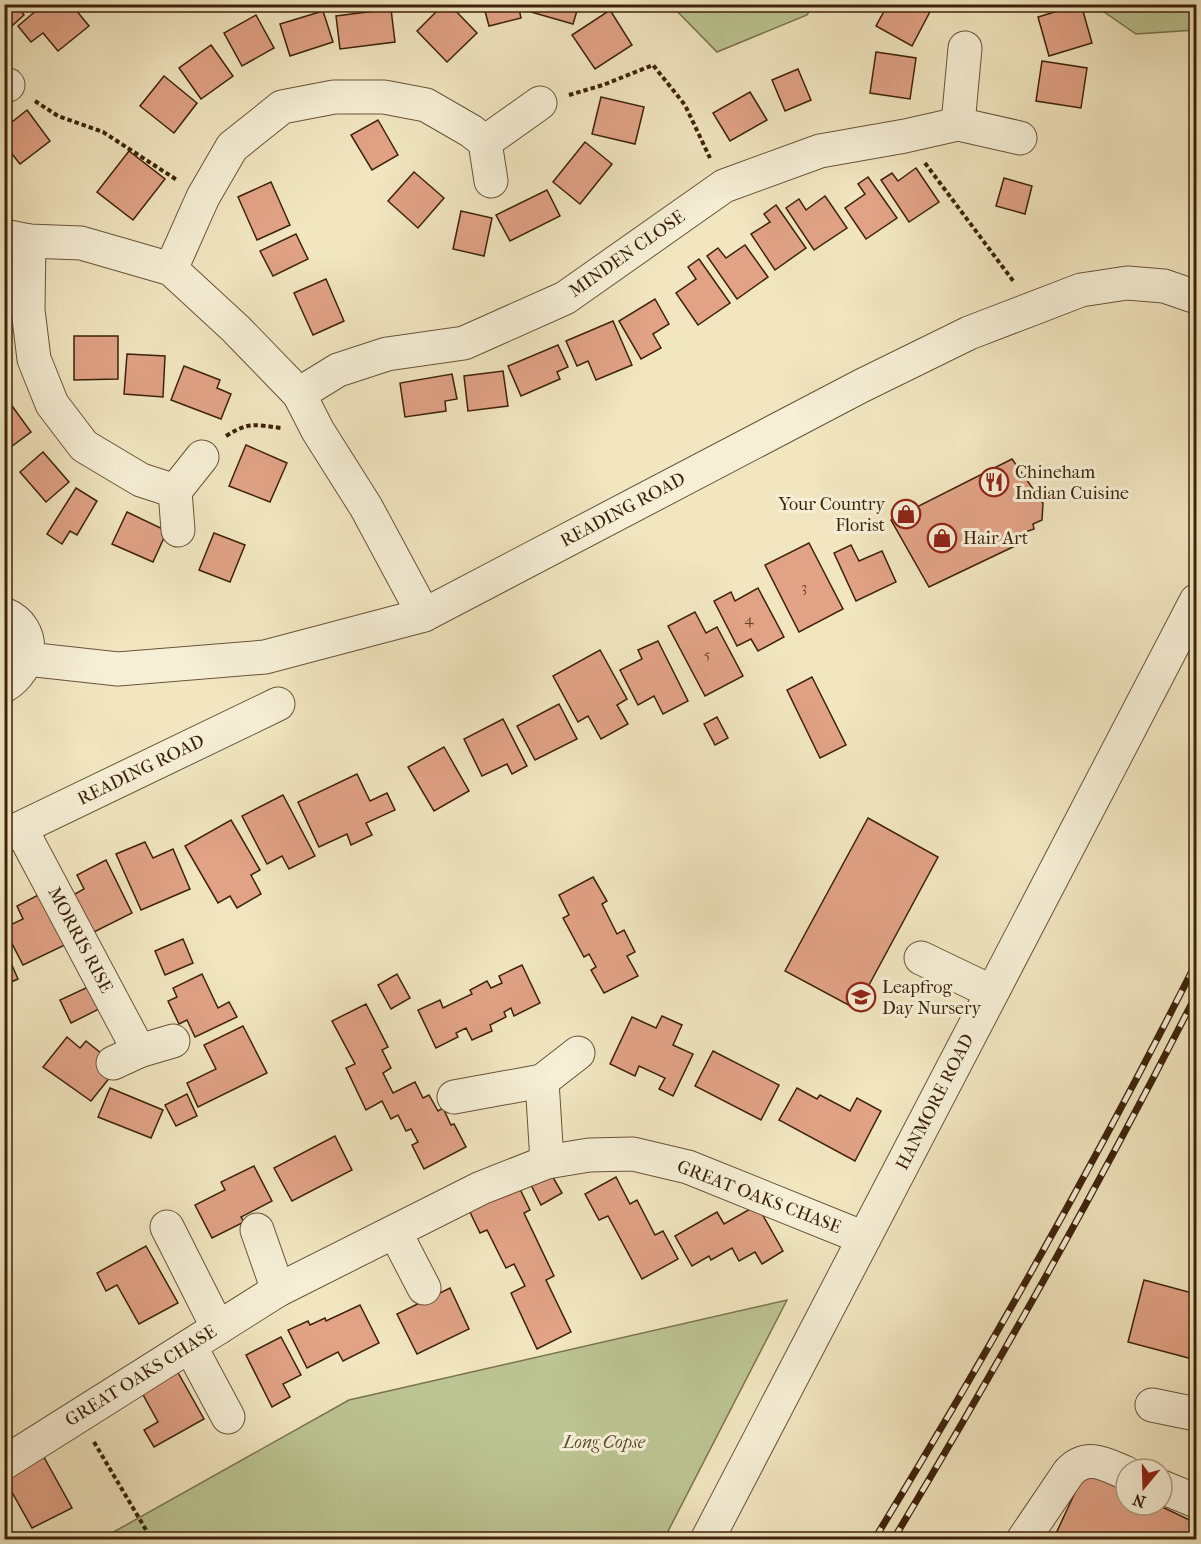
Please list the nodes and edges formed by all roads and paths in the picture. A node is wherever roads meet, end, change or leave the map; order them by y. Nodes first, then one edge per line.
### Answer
1 (966, 48) dead end
2 (6, 85) edge
3 (540, 103) joint
4 (958, 124) junction
5 (904, 136) junction
6 (1020, 138) dead end
7 (485, 142) junction
8 (491, 181) dead end
9 (724, 186) junction
10 (203, 197) junction
11 (17, 238) edge
12 (171, 269) junction
13 (1015, 283) dead end
14 (1196, 295) edge
15 (299, 394) junction
16 (318, 431) junction
17 (202, 457) joint
18 (175, 491) junction
19 (178, 530) dead end
20 (1197, 601) edge
21 (4, 614) edge
22 (424, 615) junction
23 (27, 659) junction
24 (4, 686) edge
25 (278, 704) dead end
26 (13, 832) edge
27 (921, 958) dead end
28 (992, 992) junction
29 (173, 1041) dead end
30 (578, 1053) dead end
31 (542, 1081) junction
32 (454, 1097) dead end
33 (547, 1162) junction
34 (167, 1227) dead end
35 (257, 1230) dead end
36 (395, 1232) junction
37 (864, 1238) junction
38 (424, 1288) dead end
39 (278, 1290) junction
40 (219, 1328) junction
41 (190, 1346) junction
42 (1152, 1405) dead end
43 (1197, 1414) edge
44 (79, 1416) junction
45 (228, 1417) dead end
46 (4, 1463) edge
47 (1114, 1468) edge
48 (1174, 1491) edge
49 (1197, 1500) edge
50 (152, 1539) edge
51 (707, 1539) edge
52 (1023, 1539) edge

1 - 4 street
2 - 10 path
3 - 7 street
3 - 9 path
4 - 5 street, MINDEN CLOSE
4 - 6 street, MINDEN CLOSE
5 - 9 street, MINDEN CLOSE
5 - 13 path
7 - 8 street
7 - 10 street
9 - 15 street, MINDEN CLOSE
10 - 12 street
11 - 12 street
11 - 18 street
12 - 15 street
14 - 22 street, READING ROAD
15 - 16 street
16 - 17 path
16 - 22 street
17 - 18 street
18 - 19 street
20 - 28 street, HANMORE ROAD
21 - 23 street
22 - 23 street, READING ROAD
23 - 24 street
25 - 26 street, READING ROAD
26 - 29 street, MORRIS RISE
27 - 28 street
28 - 37 street, HANMORE ROAD
30 - 31 street
31 - 32 street
31 - 33 street
33 - 36 street, GREAT OAKS CHASE
33 - 37 street, GREAT OAKS CHASE
34 - 40 street
35 - 39 street
36 - 38 street
36 - 39 street, GREAT OAKS CHASE
37 - 51 street, HANMORE ROAD
39 - 40 street, GREAT OAKS CHASE
40 - 41 street, GREAT OAKS CHASE
41 - 44 street, GREAT OAKS CHASE
41 - 45 street
42 - 43 street
44 - 46 street, GREAT OAKS CHASE
44 - 50 path
47 - 52 street
48 - 49 street

